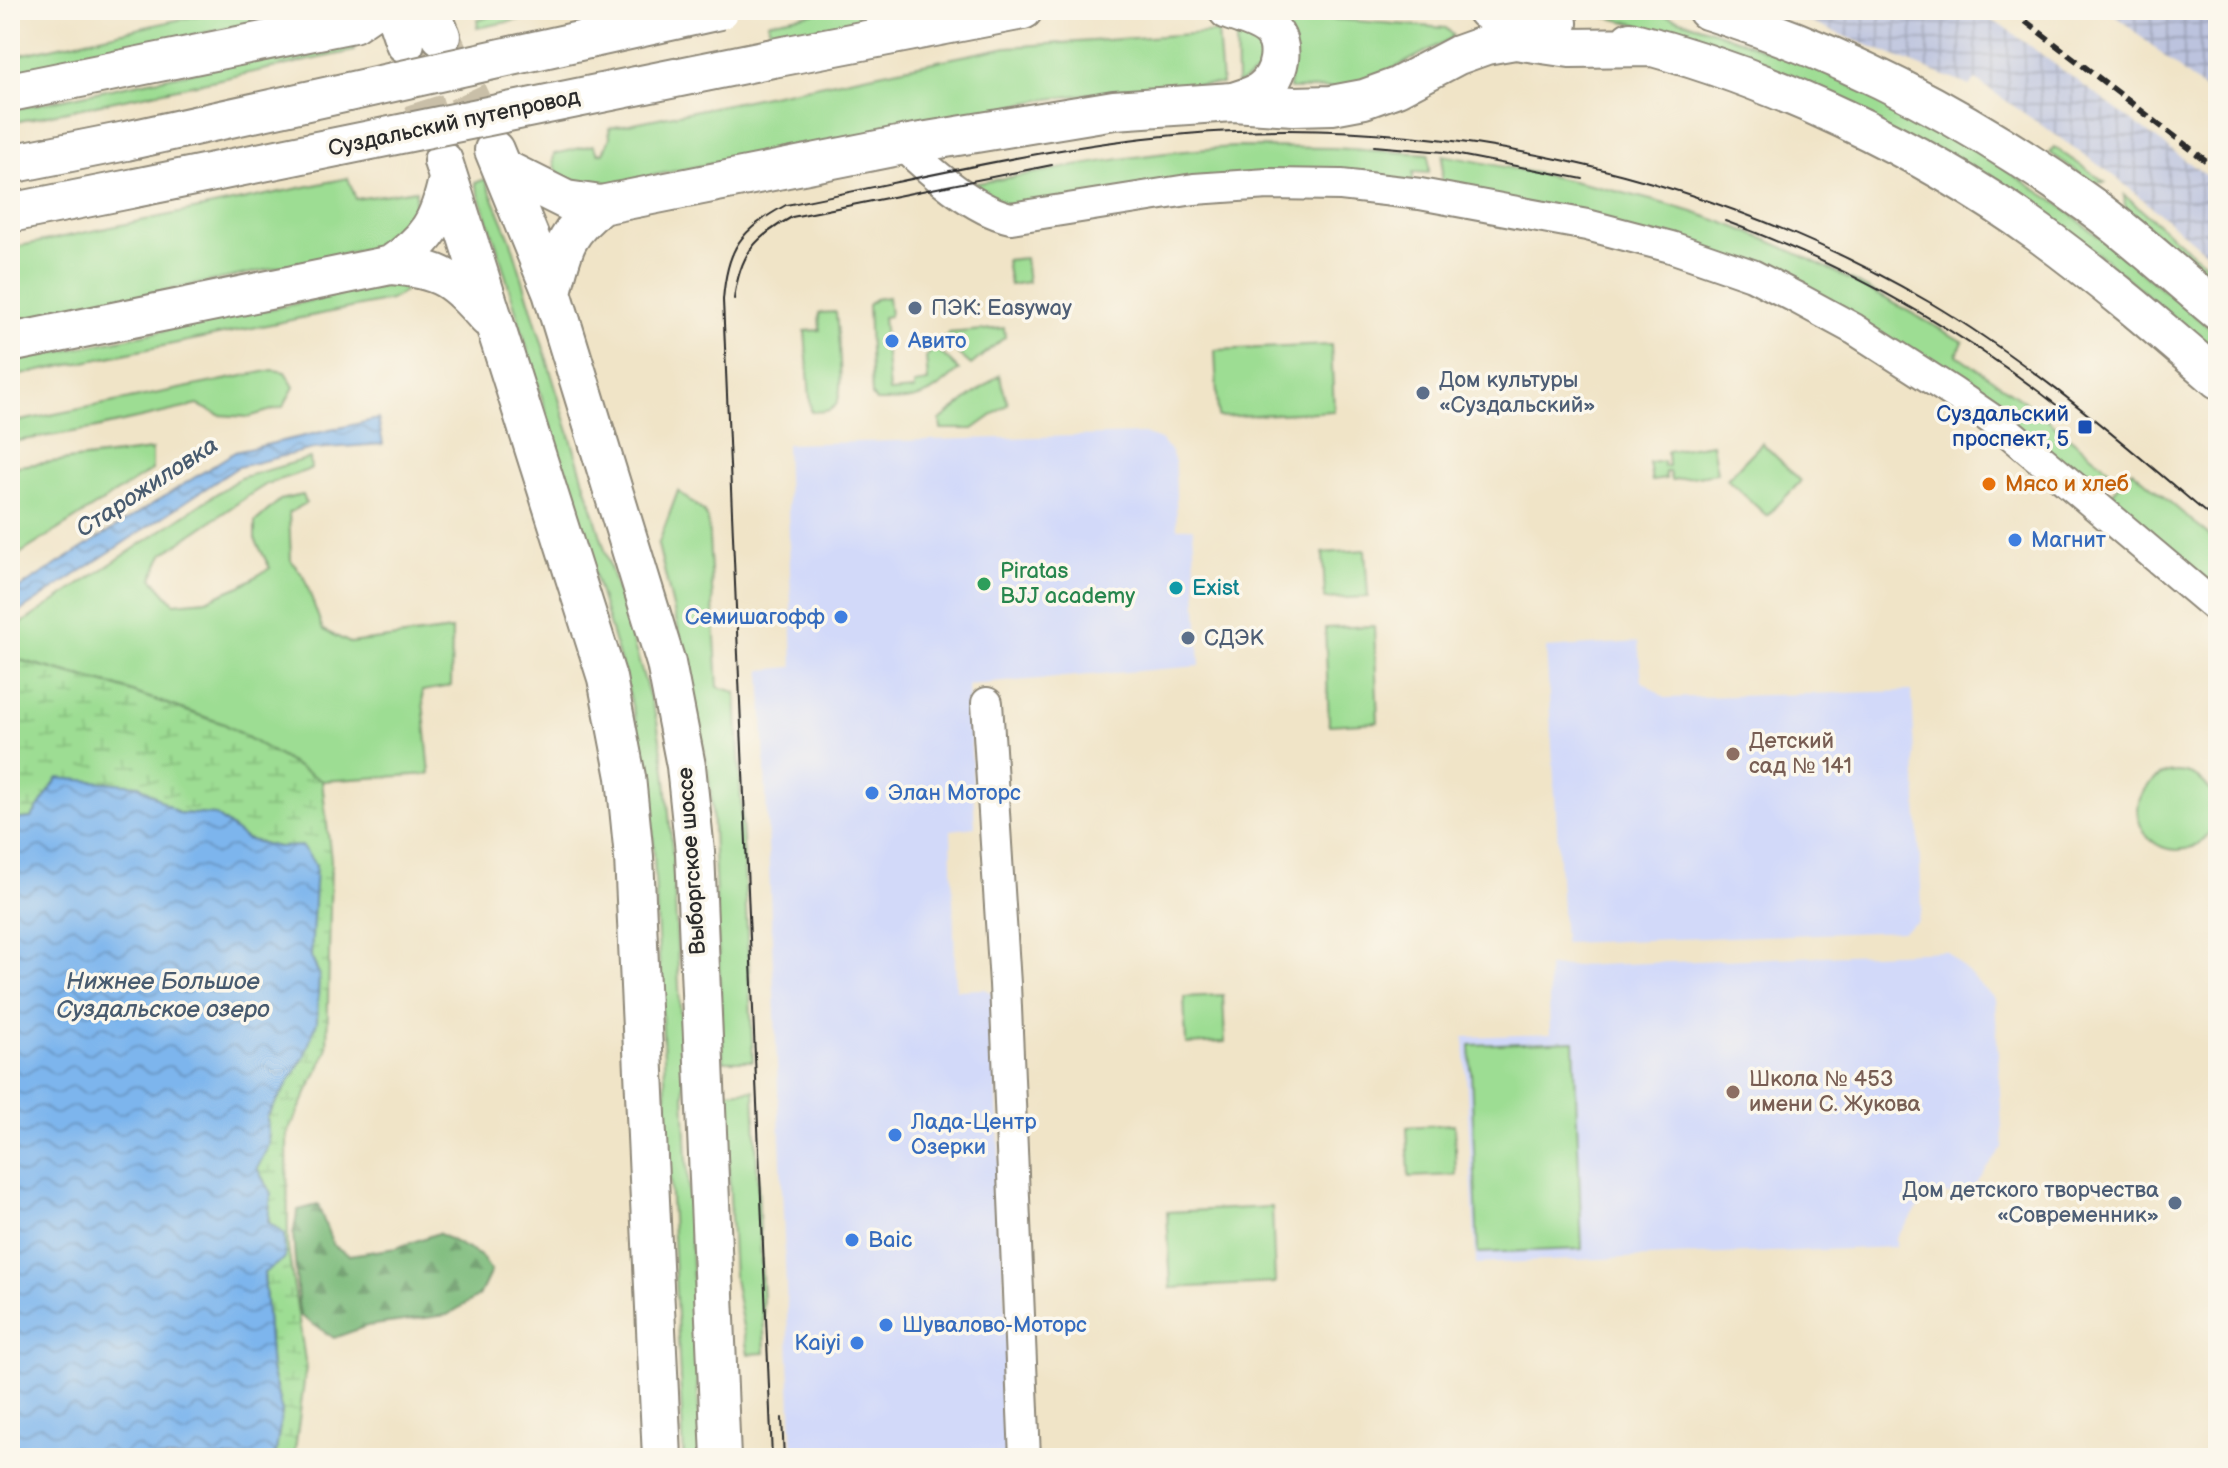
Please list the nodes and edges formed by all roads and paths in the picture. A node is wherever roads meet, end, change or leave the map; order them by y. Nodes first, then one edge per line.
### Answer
1 (372, 10) edge
2 (720, 10) edge
3 (1023, 10) edge
4 (1228, 10) edge
5 (1486, 10) edge
6 (1707, 10) edge
7 (1653, 47) junction
8 (10, 92) edge
9 (1233, 102) junction
10 (903, 145) junction
11 (10, 164) edge
12 (601, 205) junction
13 (10, 213) edge
14 (391, 265) junction
15 (552, 292) junction
16 (2218, 311) edge
17 (495, 326) junction
18 (10, 343) edge
19 (2218, 379) edge
20 (2218, 609) edge
21 (987, 703) dead end
22 (662, 1458) edge
23 (721, 1458) edge
24 (1025, 1458) edge

1 - 8 main road
2 - 11 main road, bridge
3 - 13 main road, Суздальский путепровод, bridge
4 - 9 main road
5 - 7 main road
6 - 16 main road
7 - 9 main road
7 - 19 main road
9 - 10 main road
10 - 12 main road
10 - 20 street
12 - 15 main road
12 - 15 main road, Выборгское шоссе
14 - 17 main road
14 - 17 main road
14 - 18 main road
15 - 23 main road, Выборгское шоссе
17 - 22 main road
21 - 24 street

